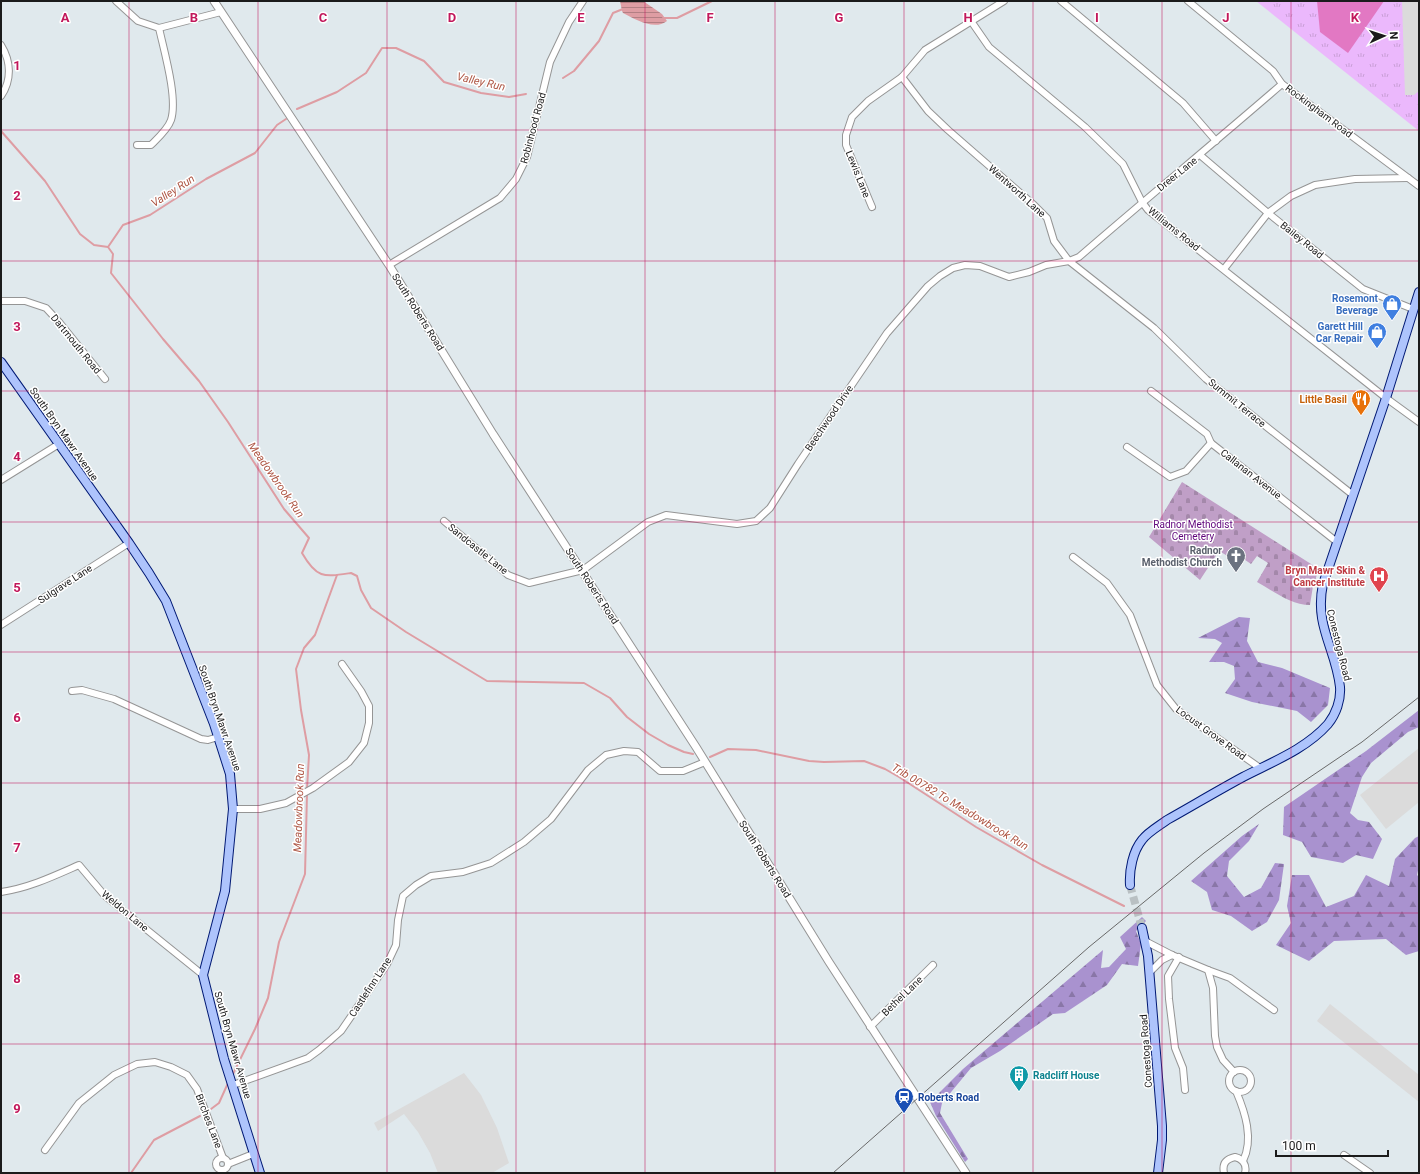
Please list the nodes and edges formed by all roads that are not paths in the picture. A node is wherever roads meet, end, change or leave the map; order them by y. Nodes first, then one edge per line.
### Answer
1 (116, 1) edge
2 (214, 1) edge
3 (583, 1) edge
4 (1004, 1) edge
5 (1061, 1) edge
6 (1188, 1) edge
7 (221, 12) junction
8 (971, 21) junction
9 (159, 28) junction
10 (1, 45) edge
11 (902, 77) junction
12 (1282, 84) junction
13 (1, 96) edge
14 (1216, 141) junction
15 (138, 145) dead end
16 (1200, 155) junction
17 (1408, 178) junction
18 (1419, 186) edge
19 (1142, 202) junction
20 (872, 207) dead end
21 (1268, 213) junction
22 (1069, 262) junction
23 (389, 265) junction
24 (1224, 269) junction
25 (1419, 292) edge
26 (1, 301) edge
27 (1126, 306) joint
28 (1414, 309) junction
29 (1, 362) edge
30 (105, 380) dead end
31 (1151, 391) dead end
32 (1386, 398) junction
33 (1419, 422) edge
34 (1211, 443) junction
35 (59, 444) junction
36 (1127, 447) dead end
37 (1, 480) edge
38 (1353, 495) junction
39 (444, 521) dead end
40 (1337, 542) junction
41 (129, 543) junction
42 (1073, 557) dead end
43 (583, 570) junction
44 (1, 625) edge
45 (342, 664) dead end
46 (72, 690) dead end
47 (218, 737) junction
48 (705, 762) junction
49 (1260, 768) junction
50 (233, 809) junction
51 (1130, 885) tunnel mouth
52 (1, 892) edge
53 (1142, 928) tunnel mouth
54 (1145, 941) junction
55 (1172, 955) junction
56 (1179, 957) junction
57 (933, 965) dead end
58 (1208, 970) junction
59 (1150, 972) junction
60 (203, 975) junction
61 (1274, 1010) dead end
62 (870, 1027) junction
63 (1234, 1072) junction
64 (232, 1083) junction
65 (1185, 1090) dead end
66 (1236, 1091) junction
67 (45, 1150) dead end
68 (254, 1154) junction
69 (1344, 1155) dead end
70 (223, 1158) junction
71 (1242, 1161) junction
72 (228, 1168) edge
73 (260, 1173) edge
74 (966, 1173) edge
75 (1158, 1173) edge
76 (1224, 1173) edge
77 (1245, 1173) edge
78 (1370, 1173) edge

1 - 9 street
2 - 7 street, South Roberts Road
3 - 23 street, Robinhood Road
4 - 8 street, Lewis Lane
5 - 14 street
6 - 12 street, Rockingham Road
7 - 9 street
7 - 23 street, South Roberts Road
8 - 11 street, Lewis Lane
8 - 19 street, Williams Road
9 - 15 street
10 - 13 street
11 - 20 street, Lewis Lane
11 - 22 street, Wentworth Lane
12 - 14 street, Dreer Lane
12 - 17 street, Rockingham Road
14 - 16 street, Dreer Lane
16 - 19 street, Dreer Lane
16 - 21 street, Bailey Road
17 - 18 street, Rockingham Road
17 - 21 street
19 - 22 street, Dreer Lane
19 - 24 street, Williams Road
21 - 24 street
21 - 28 street, Bailey Road
22 - 27 street, Wentworth Lane
22 - 43 street, Beechwood Drive
23 - 43 street, South Roberts Road
24 - 32 street, Williams Road
25 - 28 main road, Conestoga Road
26 - 30 street, Dartmouth Road
27 - 38 street, Summit Terrace
28 - 32 main road, Conestoga Road
29 - 35 main road, South Bryn Mawr Avenue
31 - 34 street
32 - 33 street, Williams Road
32 - 38 main road, Conestoga Road
34 - 36 street, Callanan Avenue
34 - 40 street, Callanan Avenue
35 - 37 street
35 - 41 main road, South Bryn Mawr Avenue
38 - 40 main road, Conestoga Road
39 - 43 street, Sandcastle Lane
40 - 49 main road, Conestoga Road
41 - 44 street, Sulgrave Lane
41 - 47 main road, South Bryn Mawr Avenue
42 - 49 street, Locust Grove Road
43 - 48 street, South Roberts Road
45 - 50 street
46 - 47 street
47 - 50 main road, South Bryn Mawr Avenue
48 - 62 street, South Roberts Road
48 - 64 street, Castlefinn Lane
49 - 51 main road, Conestoga Road
50 - 60 main road, South Bryn Mawr Avenue
52 - 60 street, Weldon Lane
53 - 54 main road, Conestoga Road
54 - 55 street
54 - 59 main road, Conestoga Road
55 - 56 street
55 - 59 street
56 - 58 street
56 - 65 street
57 - 62 street, Bethel Lane
58 - 61 street
58 - 63 street
59 - 75 main road, Conestoga Road
60 - 64 main road, South Bryn Mawr Avenue
62 - 74 street, South Roberts Road
63 - 66 street
63 - 66 street
64 - 68 main road, South Bryn Mawr Avenue
66 - 71 street
67 - 70 street, Birches Lane
68 - 72 street
68 - 73 main road, South Bryn Mawr Avenue
69 - 78 street
70 - 72 street, Birches Lane
70 - 72 street, Birches Lane
71 - 76 street
71 - 77 street

